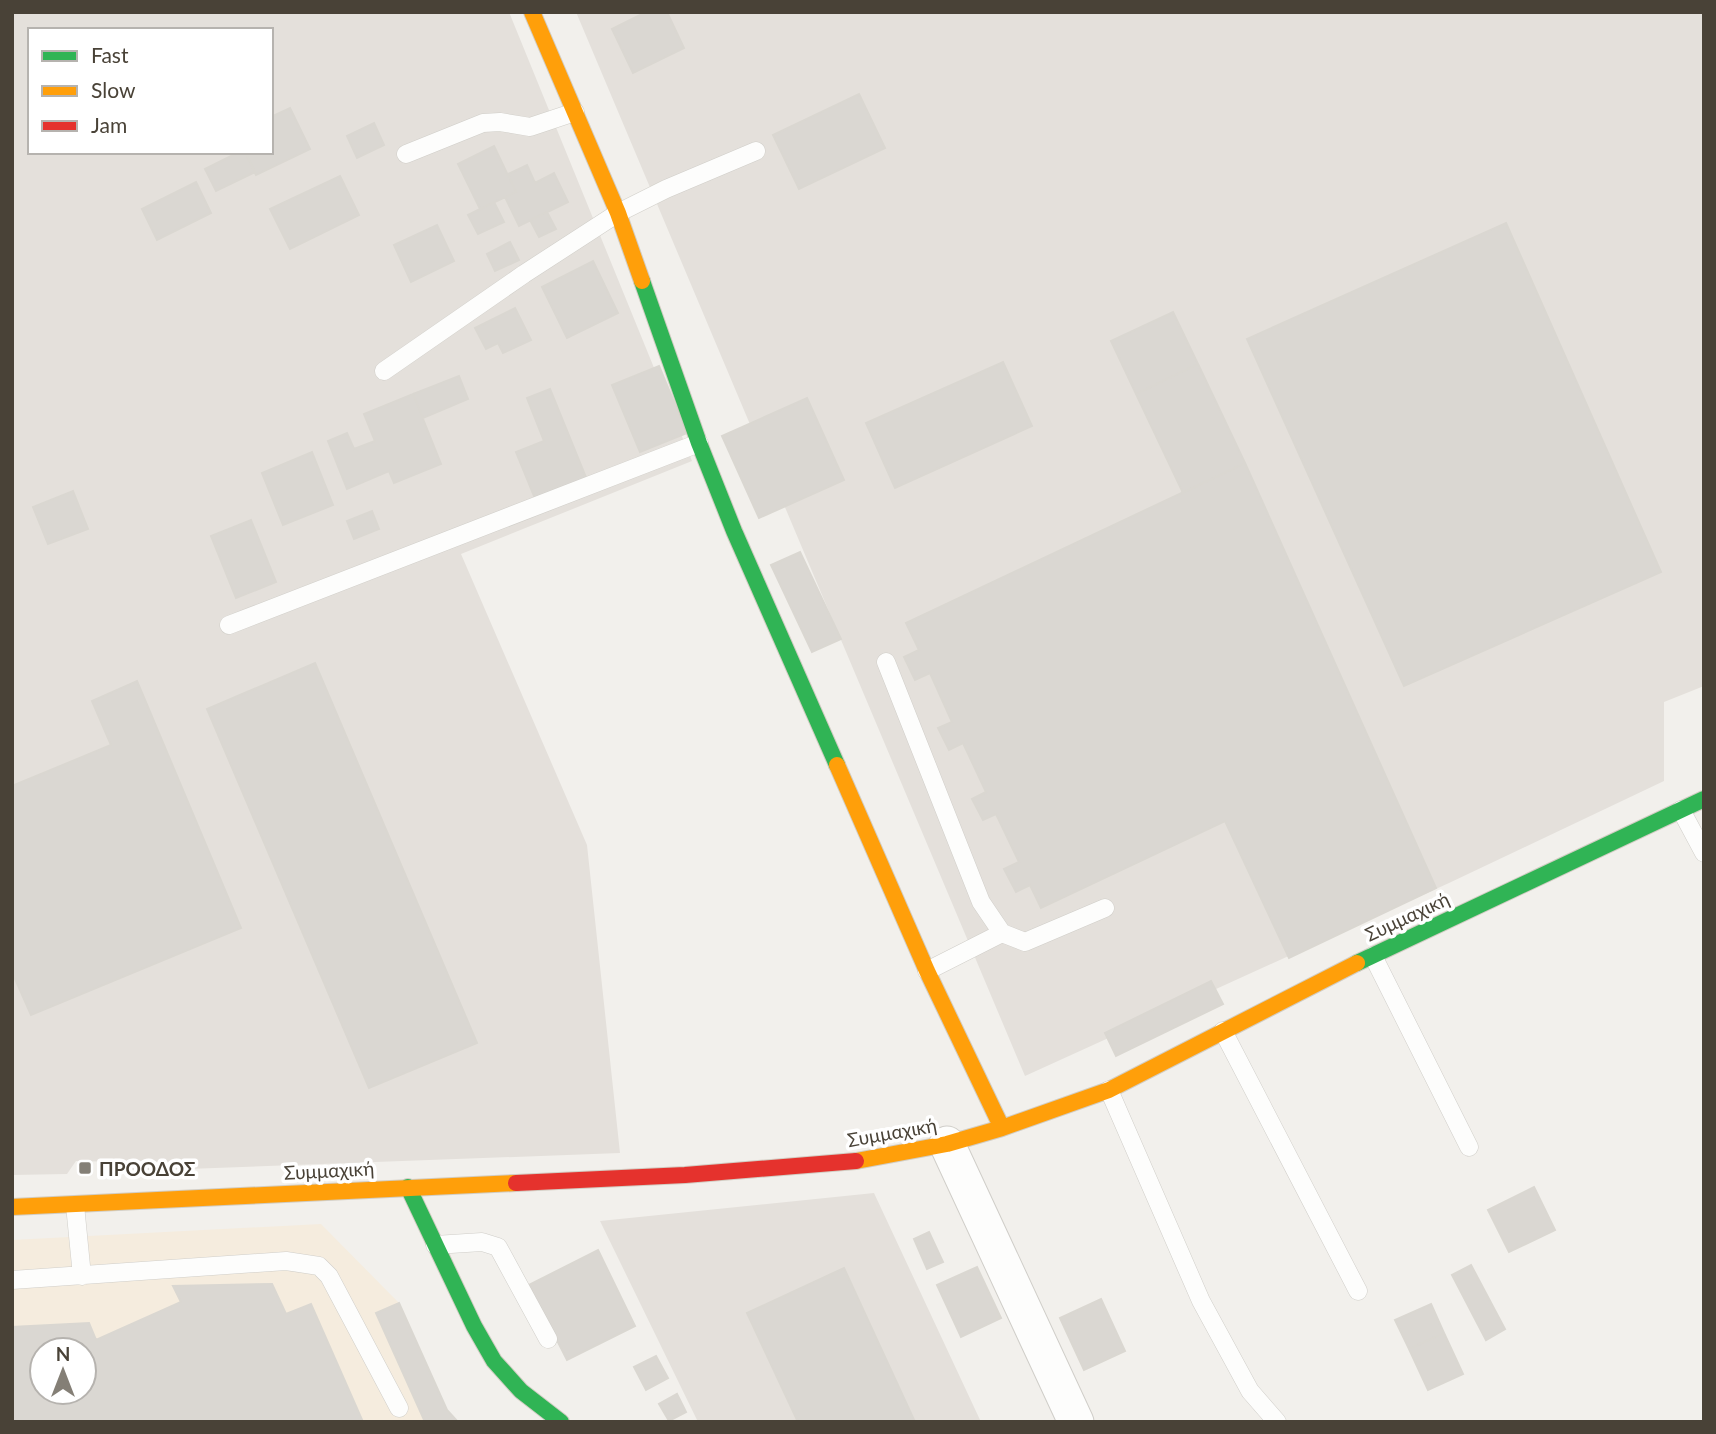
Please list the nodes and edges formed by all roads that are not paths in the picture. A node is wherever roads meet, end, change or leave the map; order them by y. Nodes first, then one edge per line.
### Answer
1 (532, 12) edge
2 (575, 113) junction
3 (756, 151) dead end
4 (406, 155) dead end
5 (618, 213) junction
6 (384, 371) dead end
7 (699, 443) junction
8 (229, 625) dead end
9 (886, 662) dead end
10 (1704, 799) edge
11 (1681, 810) junction
12 (1704, 853) edge
13 (1105, 908) dead end
14 (1002, 933) junction
15 (1373, 956) junction
16 (927, 971) junction
17 (1223, 1031) junction
18 (1109, 1090) junction
19 (1002, 1128) junction
20 (947, 1144) junction
21 (1469, 1147) dead end
22 (408, 1187) junction
23 (75, 1205) junction
24 (12, 1207) edge
25 (435, 1245) junction
26 (82, 1276) junction
27 (12, 1280) edge
28 (1359, 1292) dead end
29 (548, 1339) dead end
30 (399, 1408) dead end
31 (561, 1422) edge
32 (1076, 1422) edge
33 (1276, 1422) edge

1 - 2 street
2 - 4 lane
2 - 5 street
3 - 5 lane
5 - 6 lane
5 - 7 street
7 - 8 lane
7 - 16 street
9 - 14 lane
10 - 11 street, Συμμαχική
11 - 12 lane
11 - 15 street, Συμμαχική
13 - 14 lane
14 - 16 lane
15 - 17 street, Συμμαχική
15 - 21 lane
16 - 19 street
17 - 18 street, Συμμαχική
17 - 28 lane
18 - 19 street, Συμμαχική
18 - 33 lane
19 - 20 street, Συμμαχική
20 - 22 street, Συμμαχική
20 - 32 street
22 - 23 street, Συμμαχική
22 - 25 street
23 - 24 street, Συμμαχική
23 - 26 lane
25 - 29 lane
25 - 31 street
26 - 27 lane
26 - 30 lane

